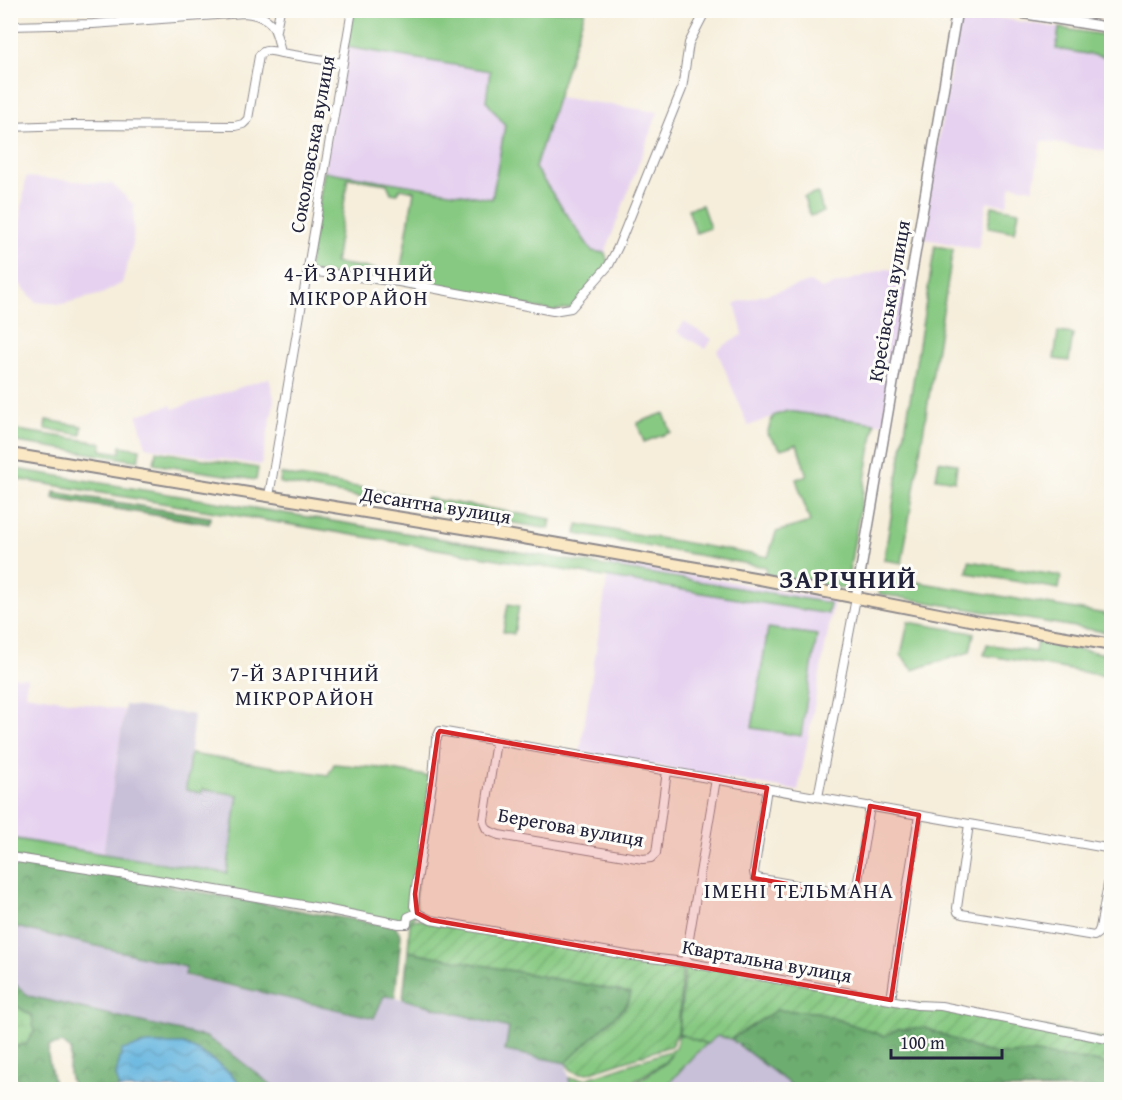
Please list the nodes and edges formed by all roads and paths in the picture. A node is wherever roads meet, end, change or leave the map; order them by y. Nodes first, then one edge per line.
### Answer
1 (171, 10) edge
2 (280, 10) edge
3 (352, 10) edge
4 (706, 10) edge
5 (925, 10) edge
6 (1002, 10) edge
7 (957, 13) edge
8 (178, 18) junction
9 (10, 26) edge
10 (1112, 28) edge
11 (276, 30) junction
12 (281, 53) junction
13 (343, 63) junction
14 (10, 127) edge
15 (308, 271) junction
16 (10, 454) edge
17 (269, 496) junction
18 (856, 598) junction
19 (1112, 645) edge
20 (496, 741) junction
21 (667, 771) junction
22 (716, 779) junction
23 (767, 788) junction
24 (818, 797) junction
25 (870, 806) junction
26 (919, 815) junction
27 (969, 824) junction
28 (1112, 849) edge
29 (10, 856) edge
30 (1112, 863) edge
31 (417, 913) junction
32 (685, 962) junction
33 (891, 1000) junction
34 (1112, 1040) edge

1 - 8 street
2 - 11 street
3 - 13 street, Соколовська вулиця
4 - 15 street
5 - 7 street
6 - 10 street
7 - 18 street, Кресівська вулиця
8 - 9 street
8 - 11 street
11 - 12 street
12 - 13 street
12 - 14 street
13 - 15 street, Соколовська вулиця
15 - 17 street, Соколовська вулиця
16 - 17 main road, Десантна вулиця
17 - 18 main road, Десантна вулиця
18 - 19 main road, Десантна вулиця
18 - 24 street
20 - 21 street
20 - 21 street, Берегова вулиця
20 - 31 street
21 - 22 street
22 - 23 street
22 - 32 street
23 - 24 street
23 - 25 street
24 - 25 street
25 - 26 street
26 - 27 street
26 - 33 street
27 - 28 street
27 - 30 street
29 - 31 street
31 - 32 street, Квартальна вулиця
32 - 33 street, Квартальна вулиця
33 - 34 street, Квартальна вулиця

